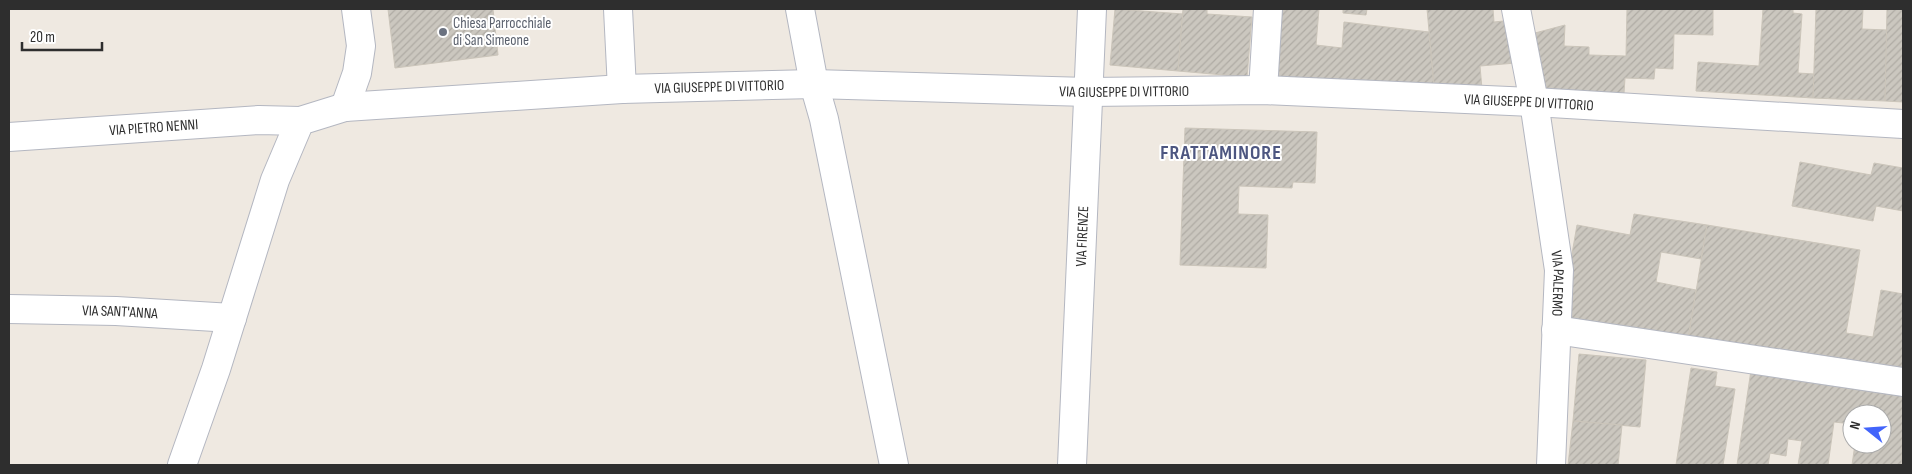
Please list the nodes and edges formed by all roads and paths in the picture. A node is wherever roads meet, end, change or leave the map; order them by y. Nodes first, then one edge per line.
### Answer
1 (356, 9) edge
2 (618, 9) edge
3 (800, 9) edge
4 (1092, 9) edge
5 (1268, 9) edge
6 (1516, 9) edge
7 (814, 84) junction
8 (622, 89) junction
9 (1263, 90) junction
10 (1088, 92) junction
11 (1534, 102) junction
12 (345, 107) junction
13 (300, 121) junction
14 (1903, 124) edge
15 (9, 137) edge
16 (9, 309) edge
17 (232, 318) junction
18 (1556, 330) junction
19 (1903, 382) edge
20 (182, 465) edge
21 (894, 465) edge
22 (1072, 465) edge
23 (1551, 465) edge

1 - 12 street
2 - 8 street
3 - 7 street
4 - 10 street, VIA FIRENZE
5 - 9 street
6 - 11 street, VIA PALERMO
7 - 8 street, VIA GIUSEPPE DI VITTORIO
7 - 10 street, VIA GIUSEPPE DI VITTORIO
7 - 21 street
8 - 12 street, VIA GIUSEPPE DI VITTORIO
9 - 10 street, VIA GIUSEPPE DI VITTORIO
9 - 11 street, VIA GIUSEPPE DI VITTORIO
10 - 22 street, VIA FIRENZE
11 - 14 street, VIA GIUSEPPE DI VITTORIO
11 - 18 street, VIA PALERMO
12 - 13 street, VIA PIETRO NENNI
13 - 15 street, VIA PIETRO NENNI
13 - 17 street
16 - 17 street, VIA SANT'ANNA
17 - 20 street
18 - 19 street
18 - 23 street, VIA PALERMO

